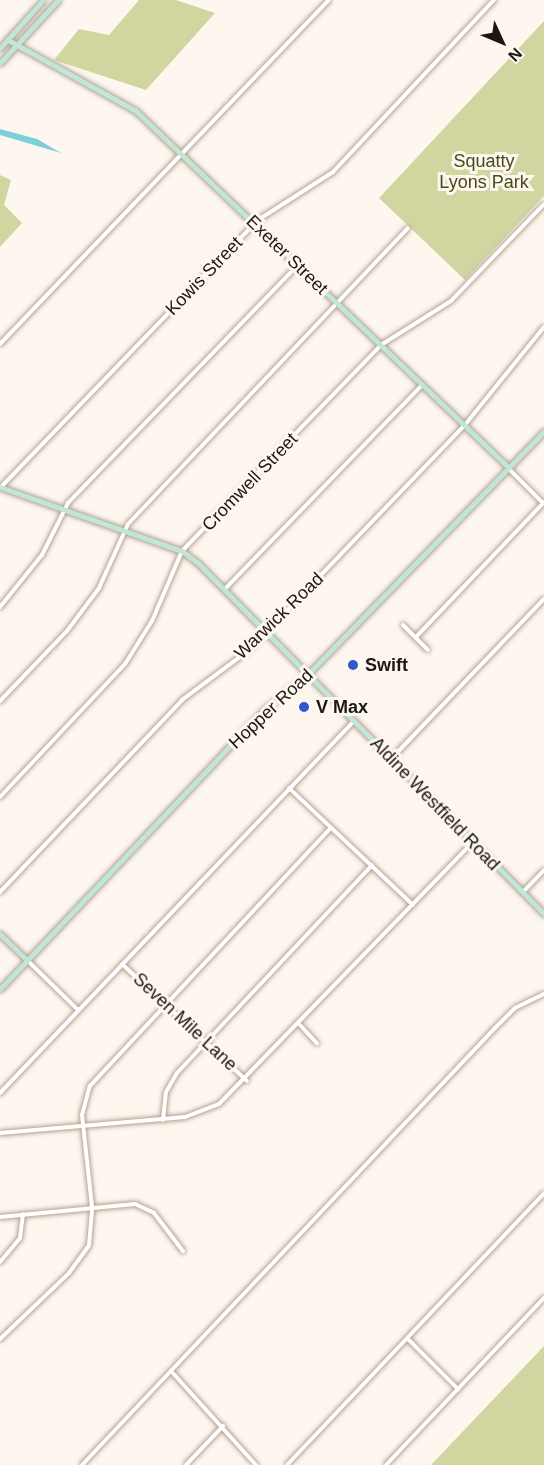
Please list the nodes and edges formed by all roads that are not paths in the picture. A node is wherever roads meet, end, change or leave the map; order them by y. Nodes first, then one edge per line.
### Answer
1 (43, 0) edge
2 (58, 0) edge
3 (328, 0) edge
4 (494, 0) edge
5 (8, 40) junction
6 (16, 45) junction
7 (0, 48) edge
8 (0, 63) edge
9 (182, 155) junction
10 (544, 204) edge
11 (254, 224) junction
12 (408, 228) dead end
13 (297, 266) junction
14 (338, 305) junction
15 (544, 327) edge
16 (0, 344) edge
17 (381, 345) junction
18 (422, 385) junction
19 (464, 426) junction
20 (544, 431) edge
21 (508, 467) junction
22 (0, 488) edge
23 (544, 503) edge
24 (63, 509) junction
25 (124, 530) junction
26 (182, 551) junction
27 (225, 589) junction
28 (544, 599) edge
29 (0, 608) edge
30 (403, 625) dead end
31 (266, 632) junction
32 (416, 637) junction
33 (428, 650) dead end
34 (308, 674) junction
35 (0, 702) edge
36 (355, 720) junction
37 (391, 759) junction
38 (289, 788) junction
39 (0, 797) edge
40 (331, 828) junction
41 (473, 842) junction
42 (372, 865) junction
43 (544, 870) edge
44 (0, 892) edge
45 (523, 892) junction
46 (413, 905) junction
47 (544, 914) edge
48 (0, 934) edge
49 (27, 960) junction
50 (122, 964) junction
51 (0, 988) edge
52 (544, 994) edge
53 (165, 1002) junction
54 (78, 1010) junction
55 (300, 1025) junction
56 (206, 1041) junction
57 (317, 1042) dead end
58 (247, 1081) junction
59 (0, 1093) edge
60 (164, 1120) junction
61 (83, 1129) junction
62 (0, 1133) edge
63 (544, 1194) edge
64 (92, 1207) junction
65 (23, 1214) junction
66 (0, 1216) edge
67 (183, 1251) dead end
68 (0, 1262) edge
69 (544, 1298) edge
70 (0, 1339) edge
71 (408, 1339) junction
72 (171, 1371) junction
73 (458, 1389) junction
74 (223, 1426) junction
75 (82, 1465) edge
76 (186, 1465) edge
77 (256, 1465) edge
78 (287, 1465) edge
79 (386, 1465) edge

1 - 5 main road
2 - 6 main road
3 - 9 street
4 - 11 street, Kowis Street
5 - 6 main road, Exeter Street
5 - 7 main road
6 - 8 main road
6 - 9 main road, Exeter Street
9 - 11 main road, Exeter Street
9 - 16 street
10 - 17 street, Cromwell Street
11 - 13 main road, Exeter Street
11 - 22 street, Kowis Street
12 - 14 street
13 - 14 main road, Exeter Street
13 - 24 street
14 - 17 main road, Exeter Street
14 - 25 street
15 - 19 street, Warwick Road
17 - 18 main road, Exeter Street
17 - 26 street, Cromwell Street
18 - 19 main road, Exeter Street
18 - 27 street
19 - 21 main road, Exeter Street
19 - 31 street, Warwick Road
20 - 21 main road, Hopper Road
21 - 23 street, Exeter Street
21 - 34 main road, Hopper Road
22 - 24 main road, Aldine Westfield Road
23 - 32 street
24 - 25 main road, Aldine Westfield Road
24 - 29 street
25 - 26 main road, Aldine Westfield Road
25 - 35 street
26 - 27 main road, Aldine Westfield Road
26 - 39 street, Cromwell Street
27 - 31 main road, Aldine Westfield Road
28 - 37 street
30 - 32 street
31 - 34 main road, Aldine Westfield Road
31 - 44 street, Warwick Road
32 - 33 street
34 - 36 main road, Aldine Westfield Road
34 - 49 main road, Hopper Road
36 - 37 main road, Aldine Westfield Road
36 - 38 street
37 - 41 main road, Aldine Westfield Road
38 - 40 street
38 - 50 street
40 - 42 street
40 - 53 street
41 - 45 main road, Aldine Westfield Road
41 - 46 street
42 - 46 street
42 - 56 street
43 - 45 street
45 - 47 main road, Aldine Westfield Road
46 - 55 street
48 - 49 main road
49 - 51 main road, Hopper Road
49 - 54 street
50 - 53 street, Seven Mile Lane
50 - 54 street
52 - 72 street
53 - 56 street, Seven Mile Lane
53 - 61 street
54 - 59 street
55 - 57 street
55 - 58 street
56 - 58 street, Seven Mile Lane
56 - 60 street
58 - 60 street
60 - 61 street
61 - 62 street
61 - 64 street
63 - 71 street
64 - 65 street
64 - 67 street
64 - 70 street
65 - 66 street
65 - 68 street
69 - 73 street
71 - 73 street
71 - 78 street
72 - 74 street
72 - 75 street
73 - 79 street
74 - 76 street
74 - 77 street

